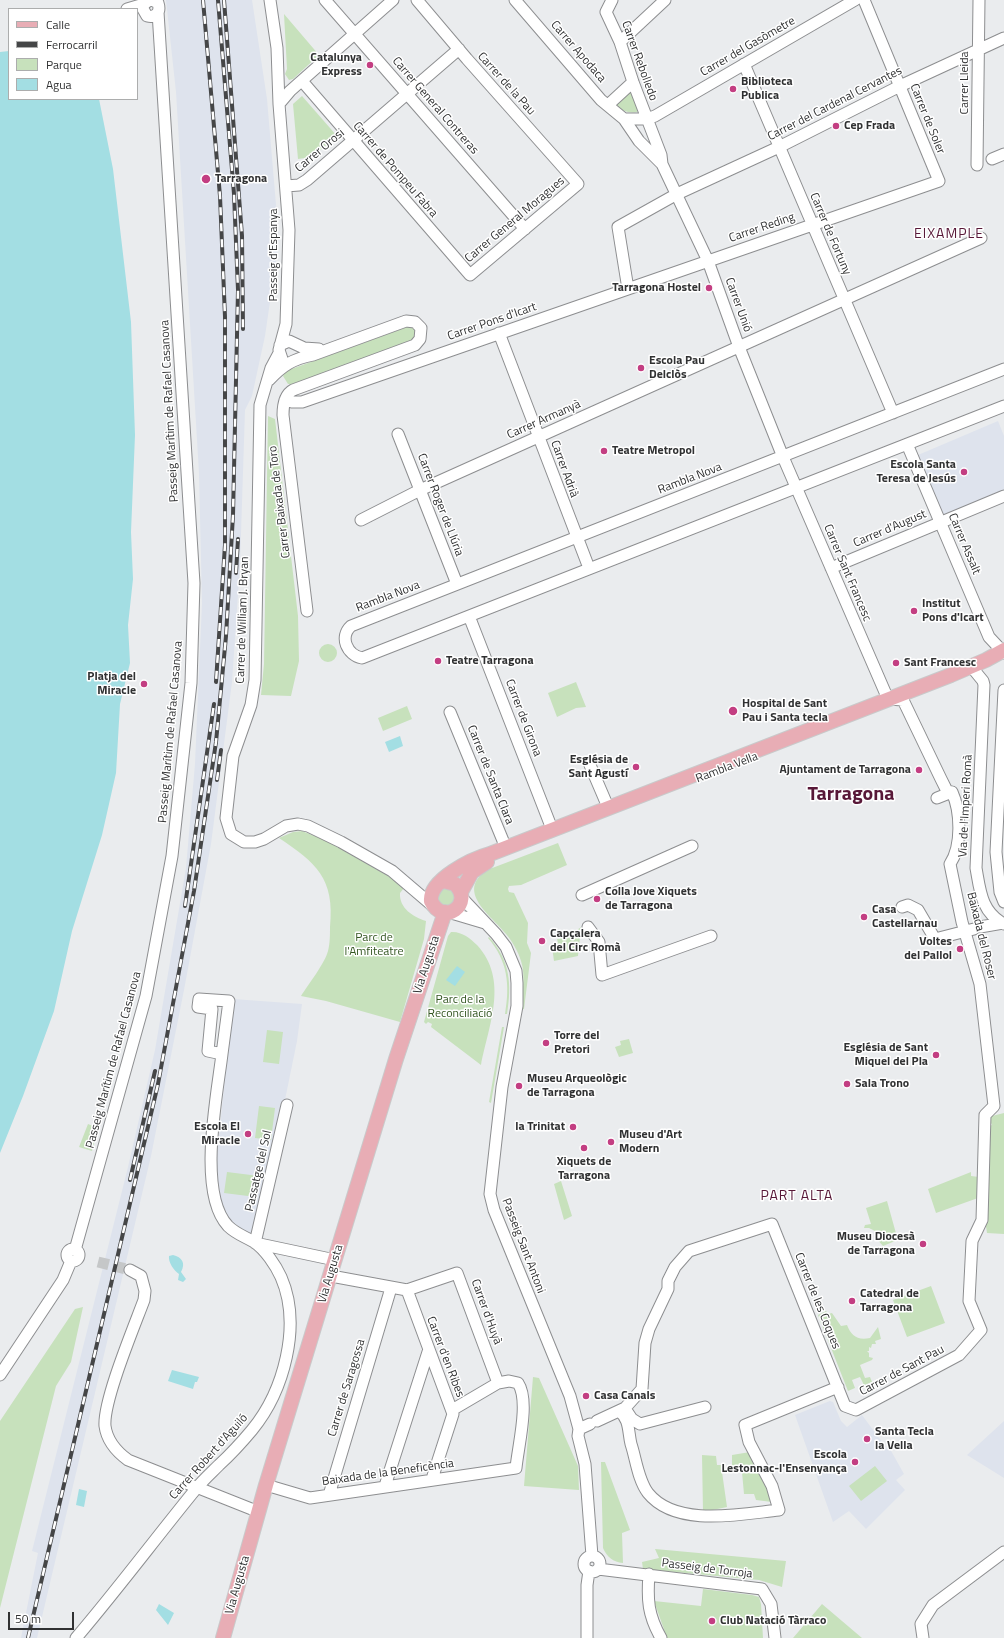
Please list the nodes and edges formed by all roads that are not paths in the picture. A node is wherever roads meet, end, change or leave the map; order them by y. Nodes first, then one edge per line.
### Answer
1 (270, 0) edge
2 (325, 0) edge
3 (393, 0) edge
4 (417, 0) edge
5 (515, 0) edge
6 (612, 0) edge
7 (665, 0) edge
8 (855, 0) edge
9 (864, 0) edge
10 (979, 0) edge
11 (149, 6) edge
12 (134, 8) edge
13 (354, 33) junction
14 (1004, 38) edge
15 (620, 42) junction
16 (459, 49) junction
17 (978, 49) junction
18 (744, 64) junction
19 (278, 75) junction
20 (302, 81) junction
21 (633, 82) junction
22 (900, 86) junction
23 (407, 95) junction
24 (279, 104) junction
25 (608, 105) junction
26 (651, 118) junction
27 (624, 119) junction
28 (353, 141) junction
29 (779, 147) junction
30 (1004, 154) edge
31 (992, 159) dead end
32 (662, 164) junction
33 (977, 165) dead end
34 (939, 181) joint
35 (578, 184) joint
36 (286, 186) junction
37 (677, 194) junction
38 (812, 225) junction
39 (525, 229) junction
40 (981, 238) dead end
41 (708, 261) junction
42 (470, 275) joint
43 (628, 289) junction
44 (845, 300) junction
45 (286, 324) junction
46 (500, 333) junction
47 (295, 344) junction
48 (739, 347) junction
49 (328, 348) junction
50 (280, 349) junction
51 (294, 360) junction
52 (1004, 369) edge
53 (265, 385) junction
54 (288, 396) junction
55 (1004, 406) edge
56 (892, 413) junction
57 (398, 434) dead end
58 (538, 437) junction
59 (906, 444) junction
60 (783, 456) junction
61 (796, 486) junction
62 (420, 490) junction
63 (1004, 496) edge
64 (361, 520) dead end
65 (940, 522) junction
66 (576, 538) junction
67 (589, 568) junction
68 (831, 568) junction
69 (457, 584) junction
70 (307, 611) dead end
71 (469, 616) junction
72 (1004, 653) edge
73 (979, 676) junction
74 (1004, 690) edge
75 (888, 699) junction
76 (903, 700) junction
77 (450, 712) dead end
78 (590, 765) dead end
79 (952, 792) junction
80 (937, 798) dead end
81 (608, 807) junction
82 (552, 830) junction
83 (692, 846) dead end
84 (506, 848) junction
85 (439, 883) junction
86 (461, 895) junction
87 (582, 895) dead end
88 (1004, 902) edge
89 (902, 907) dead end
90 (442, 910) junction
91 (485, 923) junction
92 (1004, 923) edge
93 (588, 927) dead end
94 (969, 930) junction
95 (711, 936) dead end
96 (222, 1054) junction
97 (288, 1105) dead end
98 (255, 1243) junction
99 (335, 1260) junction
100 (130, 1270) tunnel mouth
101 (331, 1276) junction
102 (391, 1288) junction
103 (406, 1290) junction
104 (981, 1330) joint
105 (428, 1352) junction
106 (0, 1375) edge
107 (498, 1383) junction
108 (838, 1387) junction
109 (705, 1407) dead end
110 (623, 1408) junction
111 (452, 1410) junction
112 (579, 1429) junction
113 (432, 1479) junction
114 (266, 1484) junction
115 (386, 1486) junction
116 (196, 1487) junction
117 (329, 1495) junction
118 (259, 1512) junction
119 (1004, 1552) edge
120 (593, 1570) junction
121 (649, 1574) junction
122 (76, 1638) edge
123 (223, 1638) edge
124 (587, 1638) edge
125 (661, 1638) edge
126 (775, 1638) edge
127 (923, 1638) edge

1 - 19 street, Passeig d'Espanya
2 - 13 street, Carrer General Contreras
3 - 13 street
4 - 16 street, Carrer de la Pau
5 - 25 street, Carrer Apodaca
6 - 15 street, Carrer Rebolledo
7 - 15 street
8 - 18 street, Carrer del Gasòmetre
9 - 22 street, Carrer de Soler
10 - 17 street, Carrer Lleida
11 - 12 street, Passeig Marítim de Rafael Casanova
11 - 106 street, Passeig Marítim de Rafael Casanova
13 - 20 street
13 - 23 street, Carrer General Contreras
14 - 17 street, Carrer del Cardenal Cervantes
15 - 21 street, Carrer Rebolledo
16 - 23 street, Carrer Orosi
16 - 35 street, Carrer de la Pau
17 - 22 street, Carrer del Cardenal Cervantes
17 - 33 street, Carrer Lleida
18 - 26 street, Carrer del Gasòmetre
18 - 29 street, Carrer de Fortuny
19 - 20 street
19 - 24 street, Passeig d'Espanya
20 - 24 street
20 - 28 street, Carrer de Pompeu Fabra
21 - 25 street
21 - 26 street, Carrer Rebolledo
22 - 29 street, Carrer del Cardenal Cervantes
22 - 34 street, Carrer de Soler
23 - 28 street, Carrer Orosi
23 - 39 street, Carrer General Contreras
24 - 36 street, Passeig d'Espanya
25 - 27 street, Carrer Apodaca
26 - 27 street
26 - 32 street, Carrer Unió
27 - 32 street, Carrer Unió
28 - 36 street, Carrer Orosi
28 - 42 street, Carrer de Pompeu Fabra
29 - 37 street, Carrer del Cardenal Cervantes
29 - 38 street, Carrer de Fortuny
30 - 31 street
32 - 37 street, Carrer Unió
34 - 38 street, Carrer Reding
35 - 39 street, Carrer General Moragues
36 - 45 street, Passeig d'Espanya
37 - 41 street, Carrer Unió
37 - 43 street, Carrer del Cardenal Cervantes
38 - 41 street, Carrer Reding
38 - 44 street, Carrer de Fortuny
39 - 42 street, Carrer General Moragues
40 - 44 street, Carrer Armanyà
41 - 43 street, Carrer Pons d'Icart
41 - 48 street, Carrer Unió
43 - 46 street, Carrer Pons d'Icart
44 - 48 street, Carrer Armanyà
44 - 56 street, Carrer de Fortuny
45 - 47 street, Passeig d'Espanya
45 - 50 street, Passeig d'Espanya
46 - 54 street, Carrer Pons d'Icart
46 - 58 street, Carrer Adrià
47 - 49 street
47 - 50 street
47 - 51 street
48 - 58 street, Carrer Armanyà
48 - 60 street, Carrer Unió
49 - 51 street
49 - 54 street
50 - 51 street
50 - 53 street, Carrer de William J. Bryan
51 - 53 street, Carrer de William J. Bryan
52 - 56 street, Rambla Nova
53 - 90 street, Carrer de William J. Bryan
54 - 70 street, Carrer Baixada de Toro
55 - 59 street, Rambla Nova
56 - 60 street, Rambla Nova
57 - 62 street, Carrer Roger de Llúria
58 - 62 street, Carrer Armanyà
58 - 66 street, Carrer Adrià
59 - 61 street, Rambla Nova
59 - 65 street, Carrer Assalt
60 - 61 street, Carrer Sant Francesc
60 - 66 street, Rambla Nova
61 - 67 street, Rambla Nova
61 - 68 street, Carrer Sant Francesc
62 - 64 street, Carrer Armanyà
62 - 69 street, Carrer Roger de Llúria
63 - 65 street, Carrer d'August
65 - 68 street, Carrer d'August
65 - 72 street, Carrer Assalt
66 - 67 street, Carrer Adrià
66 - 69 street, Rambla Nova
67 - 71 street, Rambla Nova
68 - 75 street, Carrer Sant Francesc
69 - 71 street, Rambla Nova
71 - 82 street, Carrer de Girona
72 - 73 main road, Rambla Vella
72 - 75 main road, Rambla Vella
72 - 75 main road
73 - 76 main road, Rambla Vella
73 - 92 street, Via de l'Imperi Romà
74 - 88 street
75 - 76 street
75 - 81 main road, Rambla Vella
76 - 79 street
76 - 86 main road, Rambla Vella
77 - 84 street, Carrer de Santa Clara
78 - 81 street
79 - 80 street
79 - 94 street, Baixada del Roser
81 - 82 main road, Rambla Vella
82 - 84 main road, Rambla Vella
83 - 87 street
84 - 85 main road, Rambla Vella
85 - 86 main road
85 - 90 main road
86 - 90 main road
86 - 91 street, Passeig Sant Antoni
89 - 94 street
90 - 91 street
90 - 99 main road, Via Augusta
91 - 112 street, Passeig Sant Antoni
92 - 94 street
93 - 95 street
94 - 104 street, Baixada del Roser
96 - 96 street, Carrer Robert d'Aguiló
96 - 98 street, Carrer Robert d'Aguiló
97 - 98 street, Passatge del Sol
98 - 99 street
98 - 116 street, Carrer Robert d'Aguiló
99 - 101 main road, Via Augusta
100 - 116 street
101 - 102 street, Carrer d'Huyà
101 - 114 main road, Via Augusta
102 - 103 street, Carrer d'Huyà
102 - 117 street, Carrer de Saragossa
103 - 105 street, Carrer d'en Ribes
103 - 107 street, Carrer d'Huyà
104 - 108 street, Carrer de Sant Pau
105 - 111 street, Carrer d'en Ribes
105 - 115 street
107 - 111 street
107 - 113 street, Baixada de la Beneficència
108 - 110 street
108 - 110 street, Carrer de les Coques
109 - 110 street
110 - 112 street
111 - 113 street, Carrer d'en Ribes
112 - 120 street, Passeig Sant Antoni
113 - 115 street, Baixada de la Beneficència
114 - 117 street, Baixada de la Beneficència
114 - 118 main road, Via Augusta
115 - 117 street, Baixada de la Beneficència
116 - 118 street
116 - 122 street, Carrer Robert d'Aguiló
118 - 123 main road, Via Augusta
119 - 127 street
120 - 121 street, Passeig de Torroja
120 - 124 street
121 - 125 street
121 - 126 street, Passeig de Torroja

